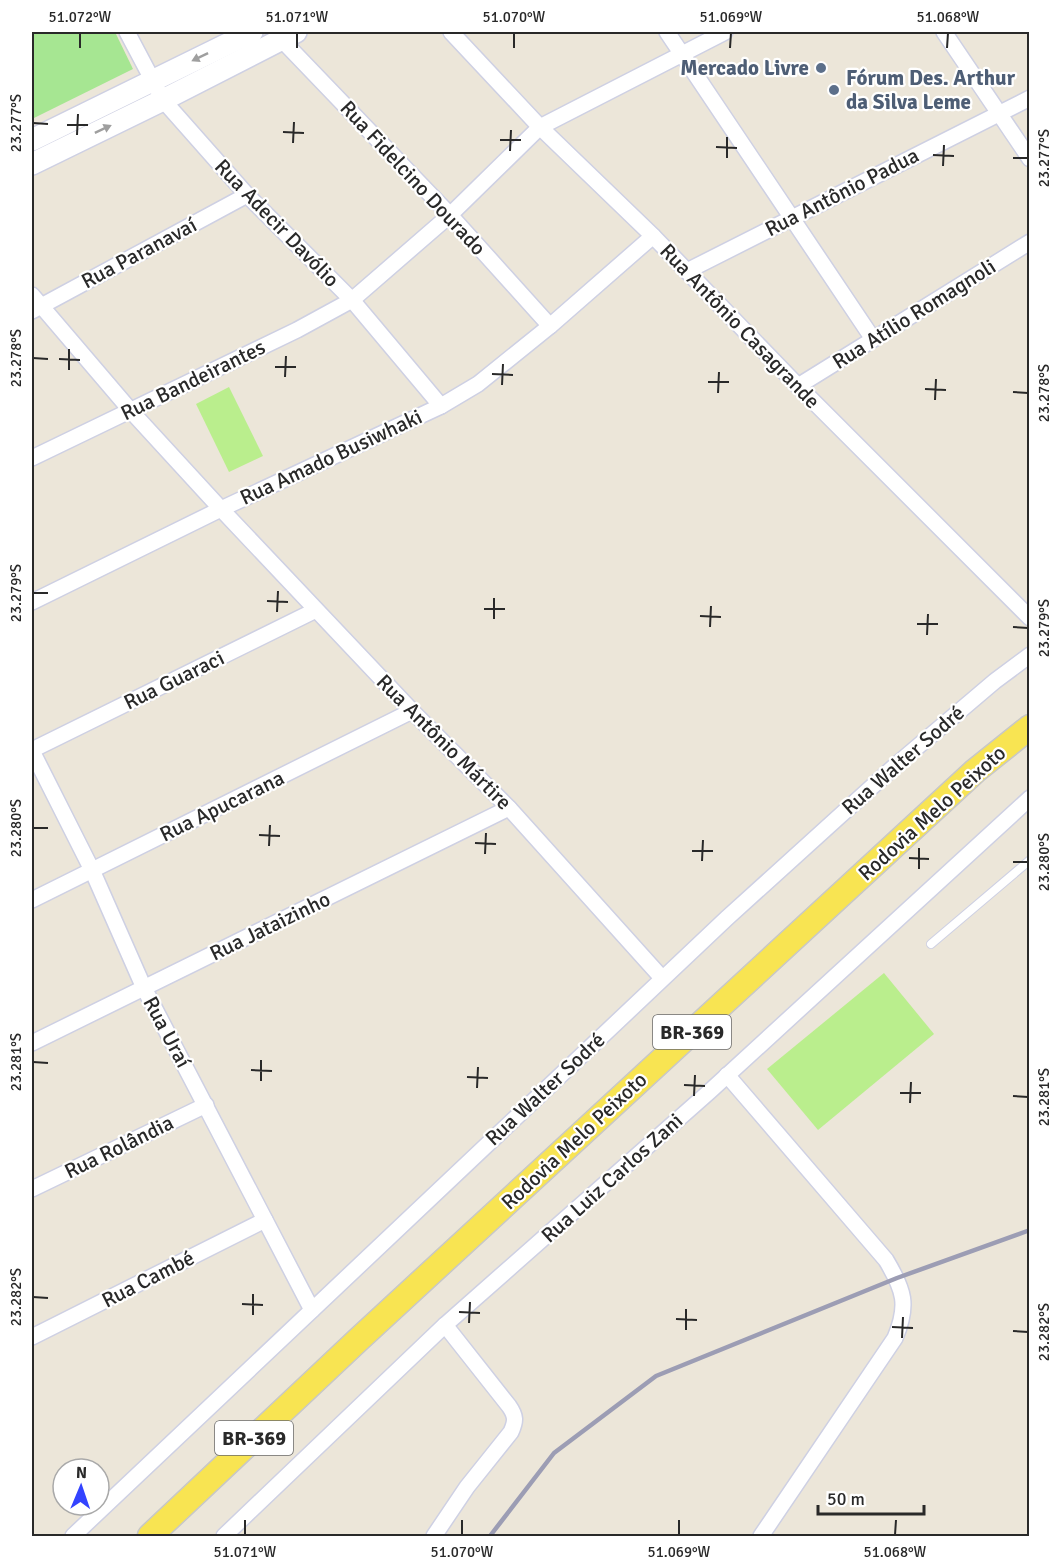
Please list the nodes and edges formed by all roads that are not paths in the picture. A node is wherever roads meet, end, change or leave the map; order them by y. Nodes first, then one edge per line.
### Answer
1 (127, 32) edge
2 (252, 32) edge
3 (451, 32) edge
4 (667, 32) edge
5 (725, 32) edge
6 (944, 32) edge
7 (284, 34) edge
8 (682, 55) junction
9 (152, 81) junction
10 (1029, 98) edge
11 (163, 100) junction
12 (1000, 112) junction
13 (540, 128) junction
14 (34, 151) edge
15 (1029, 159) edge
16 (247, 195) junction
17 (450, 215) junction
18 (791, 217) junction
19 (652, 236) junction
20 (1029, 243) edge
21 (687, 271) junction
22 (352, 300) junction
23 (35, 304) edge
24 (550, 326) junction
25 (873, 339) junction
26 (798, 386) junction
27 (441, 406) junction
28 (130, 411) junction
29 (32, 458) edge
30 (221, 509) junction
31 (32, 602) edge
32 (316, 610) junction
33 (1029, 618) edge
34 (1029, 655) edge
35 (412, 711) junction
36 (1029, 727) edge
37 (32, 750) edge
38 (1029, 798) edge
39 (509, 808) junction
40 (1029, 860) edge
41 (92, 870) junction
42 (32, 900) edge
43 (931, 944) dead end
44 (662, 978) junction
45 (144, 988) junction
46 (32, 1043) edge
47 (727, 1075) junction
48 (206, 1105) junction
49 (32, 1189) edge
50 (264, 1220) junction
51 (312, 1310) junction
52 (445, 1326) junction
53 (32, 1337) edge
54 (73, 1536) edge
55 (150, 1536) edge
56 (224, 1536) edge
57 (434, 1536) edge
58 (761, 1536) edge

1 - 9 street, Rua Adecir Davólio
2 -> 9 street
3 - 13 street, Rua Antônio Casagrande
4 - 8 street
5 - 8 street, Rua Bandeirantes
6 - 12 street
7 - 11 street
7 - 17 street, Rua Fidelcino Dourado
8 - 13 street, Rua Bandeirantes
8 - 18 street
9 - 11 street, Rua Adecir Davólio
9 - 14 street
10 - 12 street, Rua Antônio Padua
14 -> 11 street
11 - 16 street, Rua Adecir Davólio
12 - 15 street
12 - 18 street, Rua Antônio Padua
13 - 17 street, Rua Bandeirantes
13 - 19 street, Rua Antônio Casagrande
16 - 22 street, Rua Adecir Davólio
16 - 23 street, Rua Paranavaí
17 - 22 street, Rua Bandeirantes
17 - 24 street, Rua Fidelcino Dourado
18 - 21 street, Rua Antônio Padua
18 - 25 street
19 - 21 street, Rua Antônio Casagrande
19 - 24 street, Rua Amado Busiwhaki
20 - 25 street, Rua Atílio Romagnoli
21 - 26 street, Rua Antônio Casagrande
22 - 27 street, Rua Adecir Davólio
22 - 28 street, Rua Bandeirantes
23 - 28 street, Rua Antônio Mártire
24 - 27 street, Rua Amado Busiwhaki
25 - 26 street, Rua Atílio Romagnoli
26 - 33 street, Rua Antônio Casagrande
27 - 30 street, Rua Amado Busiwhaki
28 - 29 street, Rua Bandeirantes
28 - 30 street, Rua Antônio Mártire
30 - 31 street, Rua Amado Busiwhaki
30 - 32 street, Rua Antônio Mártire
32 - 35 street, Rua Antônio Mártire
32 - 37 street, Rua Guaraci
34 - 44 street, Rua Walter Sodré
35 - 39 street, Rua Antônio Mártire
35 - 41 street, Rua Apucarana
36 - 55 main road, Rodovia Melo Peixoto / BR-369
37 - 41 street, Rua Uraí
38 - 47 street, Rua Luiz Carlos Zani
39 - 44 street, Rua Antônio Mártire
39 - 45 street, Rua Jataizinho
40 - 43 lane
41 - 42 street, Rua Apucarana
41 - 45 street, Rua Uraí
44 - 51 street, Rua Walter Sodré
45 - 46 street, Rua Jataizinho
45 - 48 street, Rua Uraí
47 - 52 street, Rua Luiz Carlos Zani
47 - 58 street
48 - 49 street, Rua Rolândia
48 - 50 street, Rua Uraí
50 - 51 street, Rua Uraí
50 - 53 street, Rua Cambé
51 - 54 street, Rua Walter Sodré
52 - 56 street, Rua Luiz Carlos Zani
52 - 57 street

